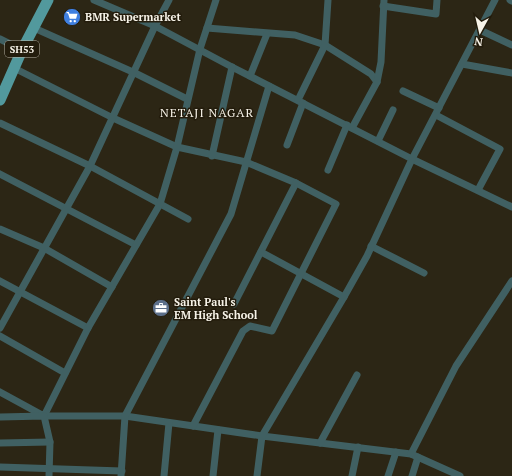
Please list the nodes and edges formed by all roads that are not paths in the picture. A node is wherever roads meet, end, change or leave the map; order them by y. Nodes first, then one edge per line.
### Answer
1 (40, 0) edge
2 (48, 0) edge
3 (94, 0) edge
4 (169, 0) edge
5 (328, 0) edge
6 (437, 0) edge
7 (495, 0) edge
8 (213, 1) edge
9 (384, 3) edge
10 (155, 26) junction
11 (34, 28) junction
12 (207, 28) junction
13 (480, 30) junction
14 (267, 34) junction
15 (0, 38) edge
16 (325, 45) junction
17 (512, 45) edge
18 (19, 48) junction
19 (200, 49) junction
20 (462, 64) junction
21 (232, 67) junction
22 (14, 68) junction
23 (135, 73) junction
24 (512, 73) edge
25 (250, 76) junction
26 (0, 81) edge
27 (377, 82) junction
28 (269, 86) junction
29 (403, 91) dead end
30 (187, 99) junction
31 (0, 100) edge
32 (300, 102) junction
33 (439, 108) junction
34 (394, 110) dead end
35 (436, 115) junction
36 (113, 118) junction
37 (0, 123) edge
38 (349, 127) junction
39 (378, 141) junction
40 (287, 145) dead end
41 (177, 147) junction
42 (212, 156) junction
43 (412, 159) junction
44 (246, 162) junction
45 (90, 166) junction
46 (328, 170) dead end
47 (0, 174) edge
48 (296, 183) junction
49 (478, 190) junction
50 (160, 204) junction
51 (512, 207) edge
52 (66, 208) junction
53 (188, 219) dead end
54 (0, 229) edge
55 (136, 245) junction
56 (371, 246) junction
57 (44, 248) junction
58 (261, 252) junction
59 (424, 273) dead end
60 (302, 274) junction
61 (0, 281) edge
62 (512, 281) edge
63 (112, 287) junction
64 (21, 291) junction
65 (344, 297) junction
66 (234, 304) dead end
67 (0, 328) edge
68 (88, 328) junction
69 (0, 336) edge
70 (65, 373) junction
71 (357, 374) dead end
72 (0, 392) edge
73 (44, 416) junction
74 (125, 416) junction
75 (0, 417) edge
76 (169, 423) junction
77 (194, 426) junction
78 (218, 430) junction
79 (262, 436) junction
80 (50, 442) junction
81 (0, 443) edge
82 (320, 443) junction
83 (358, 447) junction
84 (396, 452) junction
85 (411, 454) junction
86 (418, 458) junction
87 (0, 467) edge
88 (50, 468) junction
89 (122, 473) edge
90 (50, 476) edge
91 (164, 476) edge
92 (213, 476) edge
93 (257, 476) edge
94 (352, 476) edge
95 (388, 476) edge
96 (412, 476) edge
97 (460, 476) edge

1 - 18 main road, SH53
2 - 11 main road, SH53
3 - 10 street
4 - 10 street
5 - 16 street
6 - 9 street
7 - 13 street
8 - 12 street
9 - 27 street
10 - 19 street
10 - 23 street
11 - 18 main road, SH53
11 - 23 street
12 - 14 street
12 - 19 street
13 - 17 street
13 - 20 street
14 - 16 street
14 - 25 street
15 - 18 street
16 - 27 street
16 - 32 street
18 - 22 main road, SH53
18 - 26 main road, SH53
19 - 21 street
19 - 30 street
20 - 24 street
20 - 33 street
21 - 25 street
21 - 42 street
22 - 31 main road, SH53
22 - 36 street
23 - 30 street
23 - 36 street
25 - 28 street
27 - 38 street
28 - 32 street
28 - 44 street
29 - 33 street
30 - 41 street
32 - 38 street
32 - 40 street
33 - 35 street
34 - 39 street
35 - 43 street
35 - 49 street
36 - 41 street
36 - 45 street
37 - 45 street
38 - 39 street
38 - 46 street
39 - 43 street
41 - 42 street
41 - 50 street
42 - 44 street
43 - 49 street
43 - 56 street
44 - 48 street
44 - 74 street
45 - 50 street
45 - 52 street
47 - 52 street
48 - 58 street
48 - 60 street
49 - 51 street
50 - 53 street
50 - 55 street
52 - 55 street
52 - 57 street
54 - 57 street
55 - 63 street
56 - 59 street
56 - 65 street
57 - 63 street
57 - 64 street
58 - 60 street
58 - 66 street
60 - 65 street
60 - 77 street
61 - 64 street
62 - 85 street
63 - 68 street
64 - 67 street
64 - 68 street
65 - 79 street
68 - 70 street
69 - 70 street
70 - 73 street
71 - 82 street
72 - 73 street
73 - 74 street
73 - 75 street
73 - 80 street
74 - 76 street
74 - 89 street
76 - 77 street
76 - 91 street
77 - 78 street
78 - 79 street
78 - 92 street
79 - 82 street
79 - 93 street
80 - 81 street
80 - 88 street
82 - 83 street
83 - 84 street
83 - 94 street
84 - 85 street
84 - 95 street
85 - 86 street
86 - 96 street
86 - 97 street
87 - 88 street
88 - 89 street
88 - 90 street

